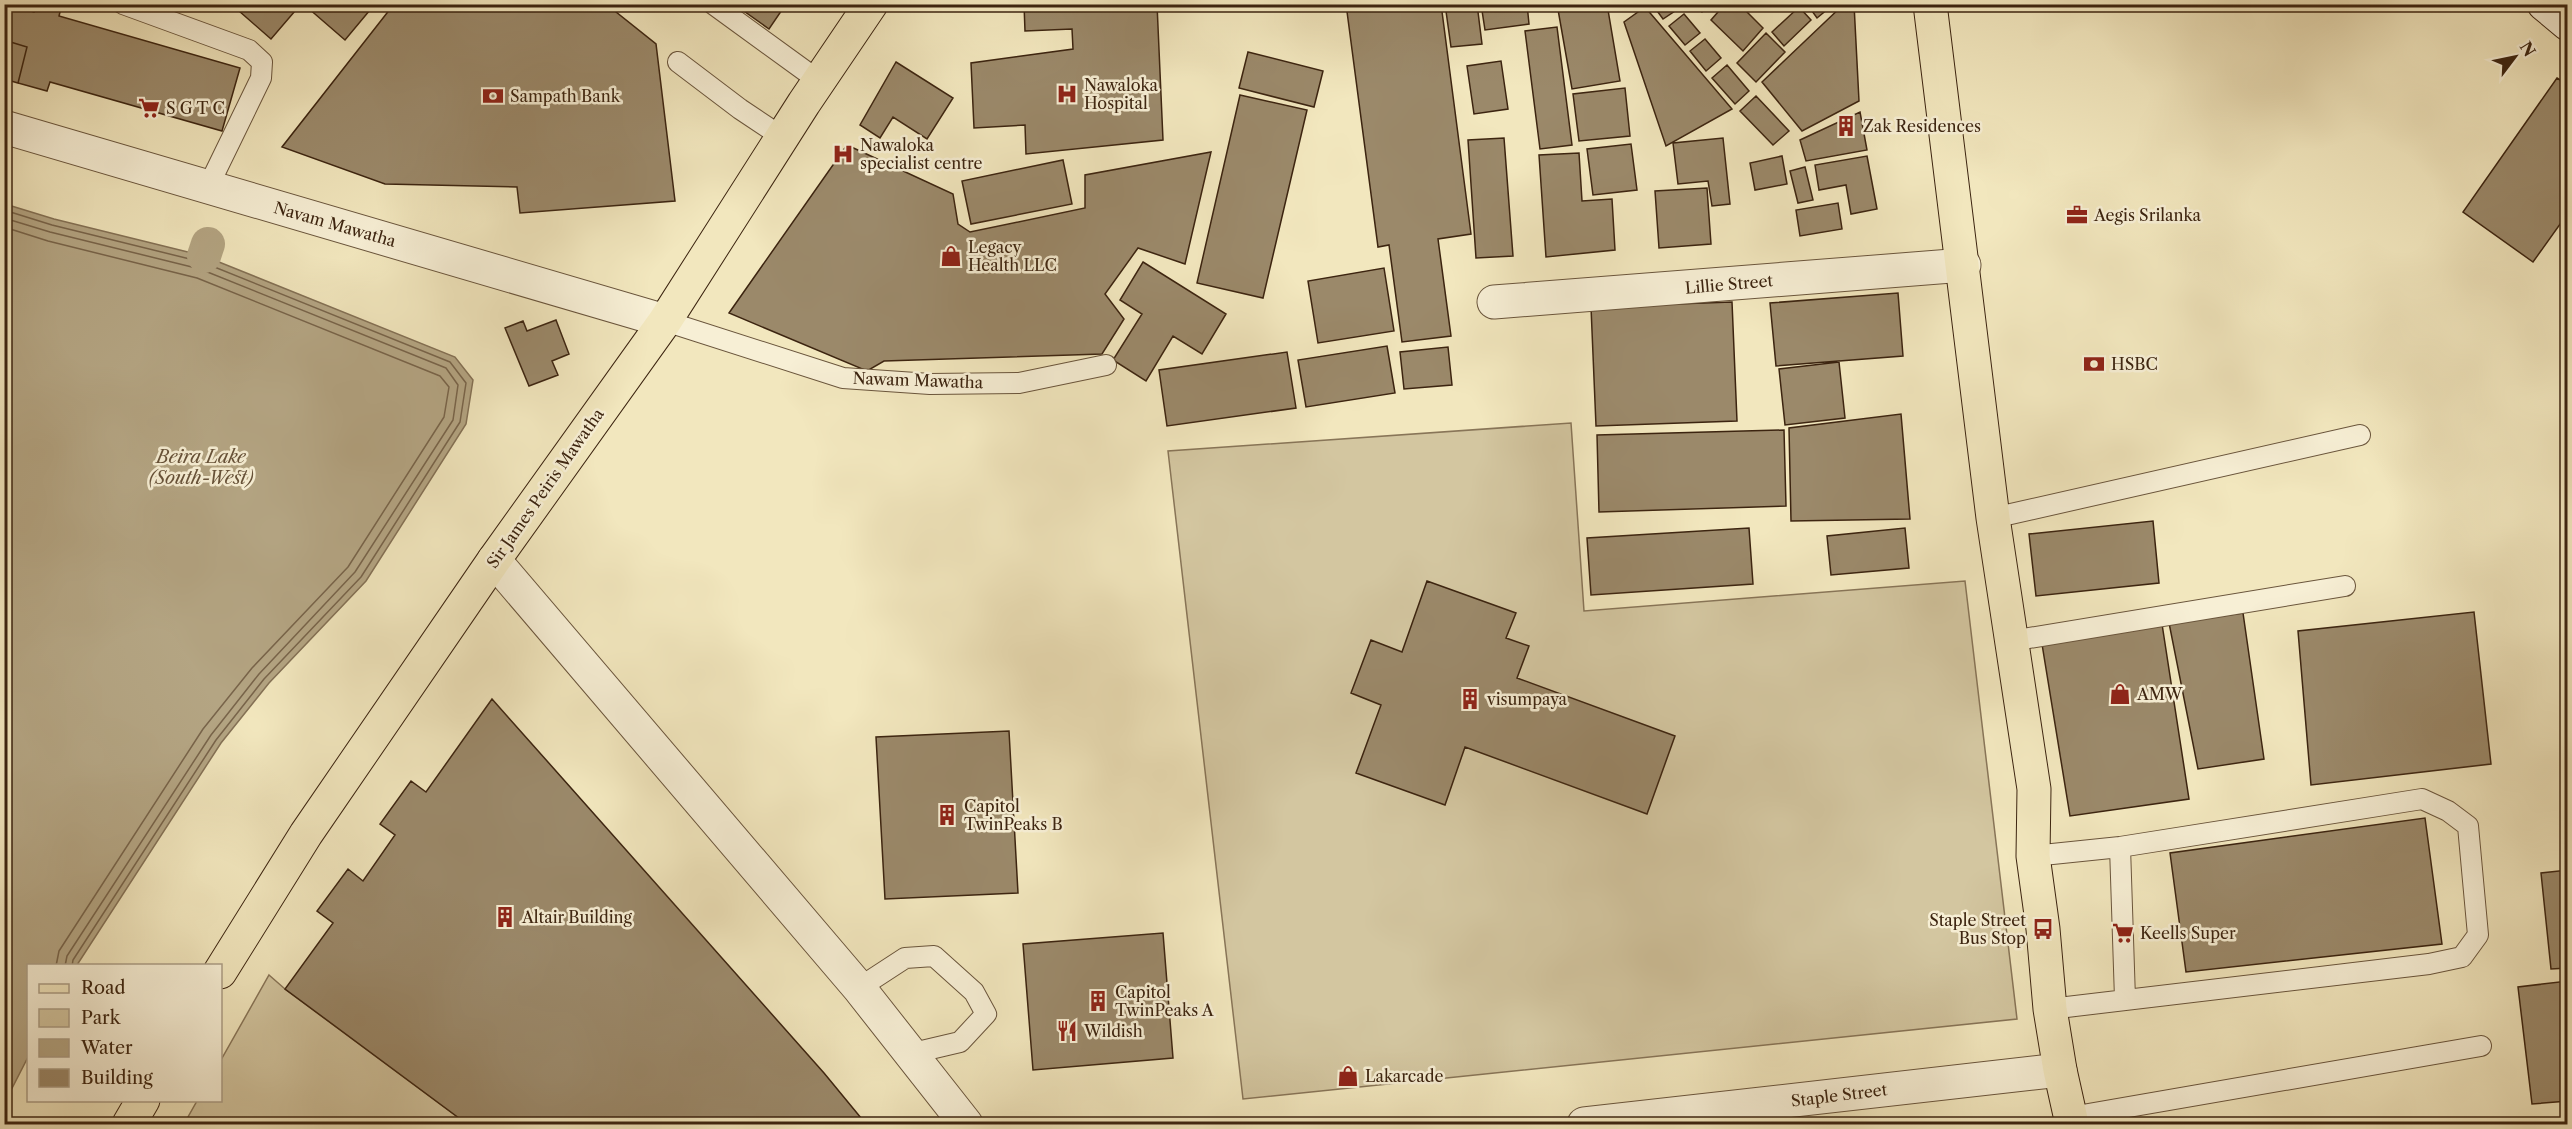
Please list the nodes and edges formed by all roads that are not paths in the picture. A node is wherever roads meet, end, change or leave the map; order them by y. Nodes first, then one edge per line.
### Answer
1 (123, 4) edge
2 (713, 4) edge
3 (871, 4) edge
4 (1930, 4) edge
5 (2544, 4) edge
6 (2568, 24) edge
7 (678, 62) dead end
8 (819, 81) junction
9 (4, 127) edge
10 (782, 136) junction
11 (208, 187) junction
12 (1964, 265) junction
13 (1494, 302) dead end
14 (665, 321) junction
15 (1106, 366) dead end
16 (2360, 435) dead end
17 (1993, 518) junction
18 (494, 560) junction
19 (2345, 586) dead end
20 (2011, 641) junction
21 (2120, 847) junction
22 (2033, 856) junction
23 (222, 969) edge
24 (859, 988) junction
25 (2126, 999) junction
26 (2050, 1009) junction
27 (2481, 1046) dead end
28 (909, 1054) junction
29 (2060, 1070) junction
30 (141, 1102) edge
31 (2071, 1121) edge
32 (1618, 1123) edge
33 (129, 1125) edge
34 (966, 1125) edge
35 (1584, 1125) edge

1 - 11 lane
2 - 8 lane
3 - 8 main road, Sir James Peiris Mawatha
4 - 12 main road
5 - 6 street
7 - 10 lane
8 - 10 main road, Sir James Peiris Mawatha
9 - 11 street, Navam Mawatha
10 - 14 main road, Sir James Peiris Mawatha
11 - 14 street, Navam Mawatha
12 - 13 street, Lillie Street
12 - 17 main road
14 - 15 lane, Nawam Mawatha
14 - 18 main road, Sir James Peiris Mawatha
16 - 17 lane
17 - 20 main road
18 - 23 main road, Sir James Peiris Mawatha
18 - 24 street
19 - 20 lane
20 - 22 main road
21 - 22 lane
21 - 25 lane
21 - 25 lane
22 - 26 main road
24 - 28 street
24 - 28 lane
25 - 26 lane
26 - 29 main road
27 - 31 lane
28 - 34 street
29 - 31 main road
29 - 32 street, Staple Street
30 - 33 main road
32 - 35 street, Staple Street

